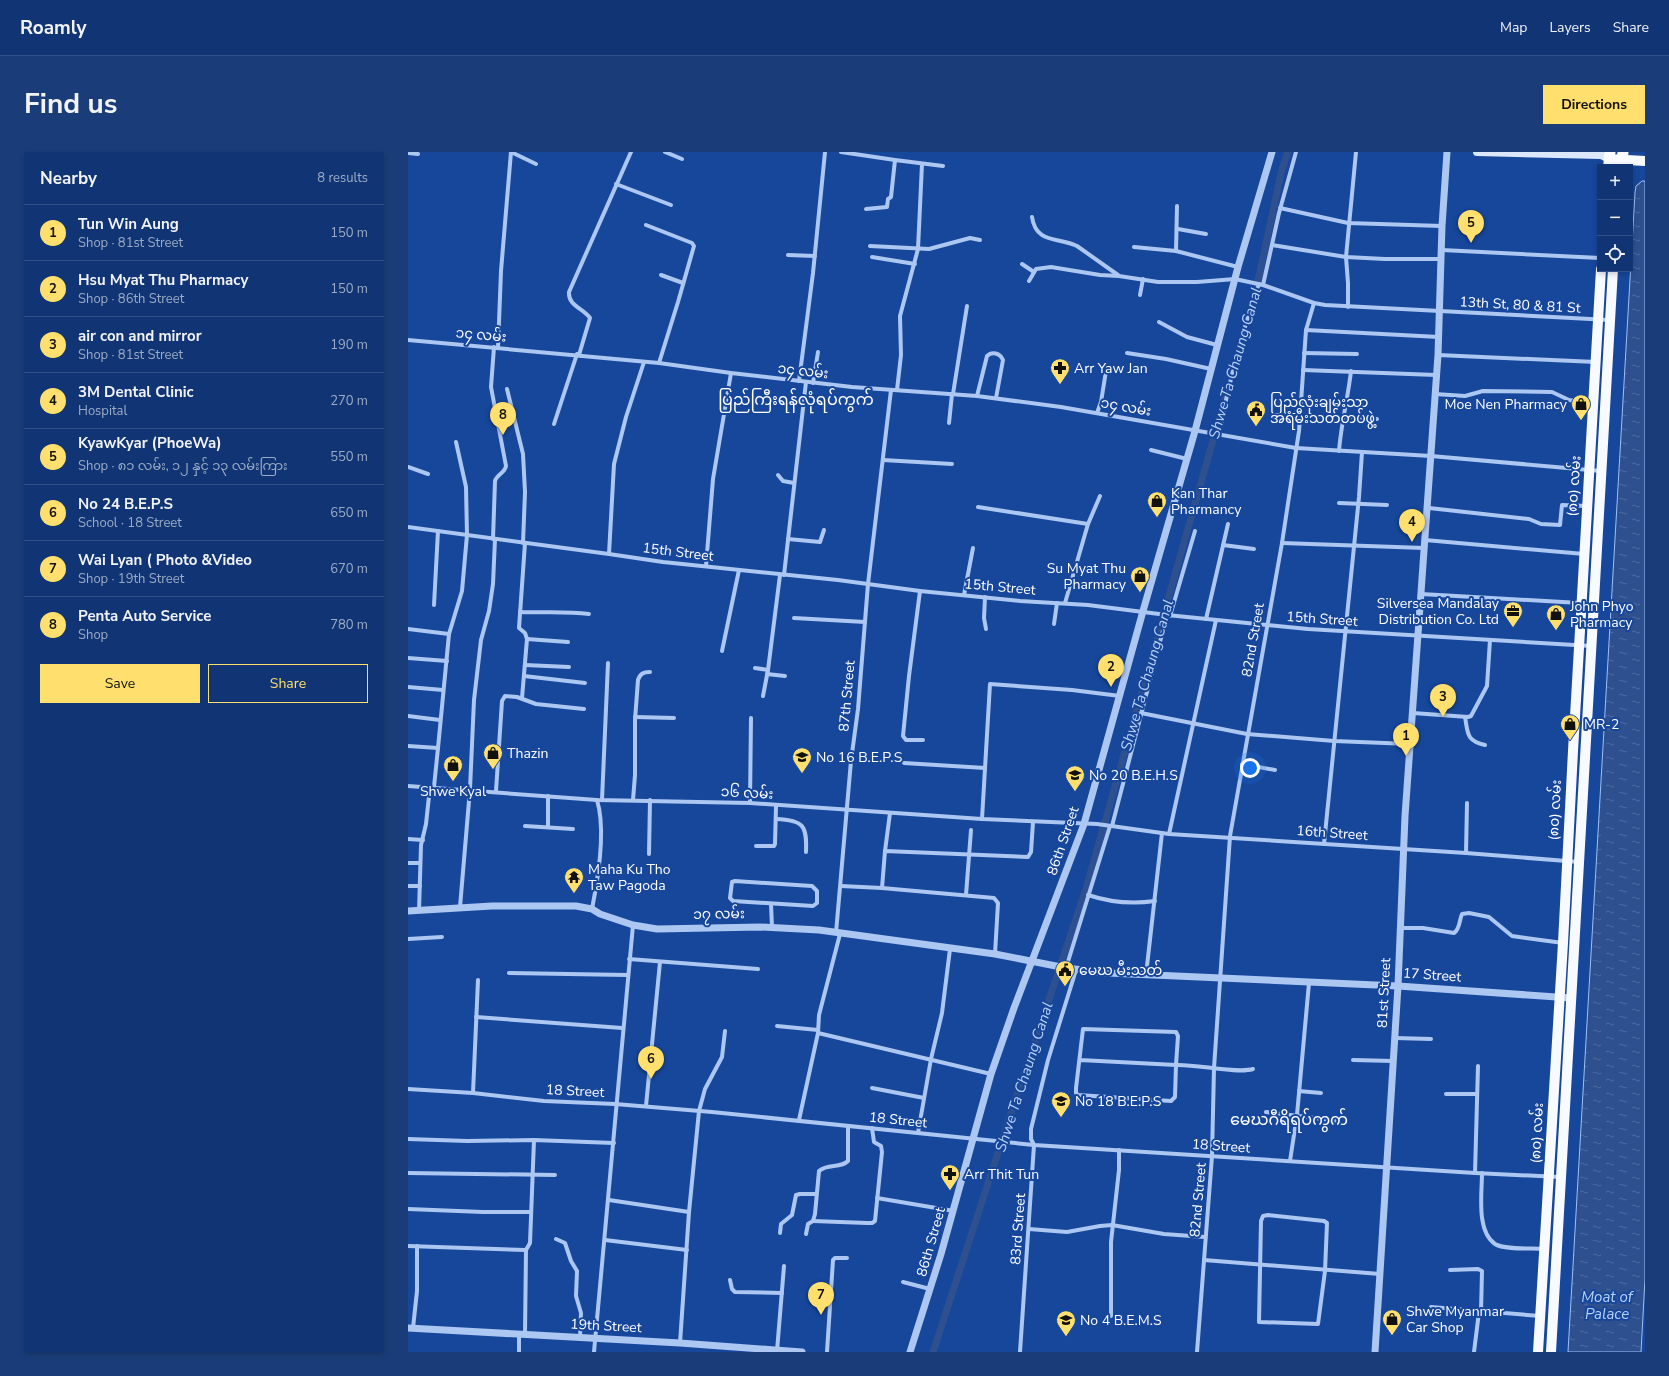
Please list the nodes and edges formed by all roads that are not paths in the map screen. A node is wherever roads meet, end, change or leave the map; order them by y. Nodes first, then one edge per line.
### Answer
1 (511, 152) edge
2 (631, 152) edge
3 (665, 152) edge
4 (825, 152) edge
5 (841, 152) edge
6 (1272, 152) edge
7 (1296, 152) edge
8 (1356, 152) edge
9 (1447, 152) edge
10 (1477, 152) edge
11 (408, 153) edge
12 (418, 154) dead end
13 (860, 154) edge
14 (1607, 157) edge
15 (682, 159) dead end
16 (895, 160) junction
17 (1622, 160) edge
18 (1645, 161) edge
19 (536, 164) dead end
20 (922, 164) junction
21 (943, 166) dead end
22 (616, 184) junction
23 (671, 205) dead end
24 (1177, 206) dead end
25 (1280, 208) junction
26 (866, 209) dead end
27 (1032, 218) dead end
28 (1348, 223) junction
29 (646, 225) dead end
30 (1442, 226) junction
31 (1178, 229) junction
32 (1206, 234) dead end
33 (980, 240) dead end
34 (1272, 245) junction
35 (870, 246) dead end
36 (1134, 247) dead end
37 (918, 249) junction
38 (1442, 250) junction
39 (1176, 251) junction
40 (788, 255) dead end
41 (815, 256) junction
42 (872, 257) dead end
43 (1346, 257) junction
44 (1597, 258) edge
45 (1442, 259) junction
46 (915, 264) junction
47 (1022, 264) dead end
48 (1238, 267) junction
49 (1034, 272) junction
50 (1602, 272) edge
51 (1613, 272) edge
52 (661, 275) dead end
53 (1119, 276) junction
54 (1143, 279) junction
55 (1235, 279) junction
56 (1030, 281) dead end
57 (683, 283) junction
58 (1261, 285) junction
59 (1140, 295) dead end
60 (1314, 303) junction
61 (968, 306) dead end
62 (1348, 307) junction
63 (1441, 312) junction
64 (1598, 320) junction
65 (1609, 320) junction
66 (1158, 322) dead end
67 (1306, 330) junction
68 (1440, 337) junction
69 (408, 340) edge
70 (1217, 345) junction
71 (496, 347) junction
72 (818, 352) dead end
73 (1127, 353) dead end
74 (1304, 353) junction
75 (578, 354) junction
76 (1357, 354) dead end
77 (1438, 355) junction
78 (644, 362) junction
79 (1596, 362) junction
80 (659, 363) junction
81 (1211, 369) junction
82 (1304, 370) junction
83 (1106, 371) dead end
84 (1351, 371) junction
85 (731, 373) junction
86 (1436, 375) junction
87 (799, 381) junction
88 (806, 382) junction
89 (813, 383) junction
90 (507, 389) dead end
91 (891, 390) junction
92 (897, 390) junction
93 (952, 394) junction
94 (1435, 394) junction
95 (977, 396) junction
96 (996, 398) junction
97 (1594, 403) junction
98 (1097, 413) junction
99 (1344, 416) junction
100 (1377, 419) dead end
101 (948, 423) dead end
102 (554, 424) dead end
103 (1195, 431) junction
104 (1219, 435) junction
105 (456, 442) dead end
106 (1296, 448) junction
107 (1151, 450) dead end
108 (1339, 451) junction
109 (1362, 452) junction
110 (1431, 456) junction
111 (1187, 459) junction
112 (883, 460) junction
113 (952, 464) dead end
114 (408, 467) edge
115 (1590, 471) junction
116 (1602, 472) junction
117 (428, 474) dead end
118 (778, 475) dead end
119 (794, 484) junction
120 (1100, 496) dead end
121 (1339, 502) dead end
122 (1359, 503) junction
123 (1386, 505) dead end
124 (1587, 506) junction
125 (978, 507) dead end
126 (1429, 508) junction
127 (1088, 524) junction
128 (1228, 524) dead end
129 (408, 527) edge
130 (824, 530) dead end
131 (438, 531) junction
132 (1195, 531) dead end
133 (466, 535) junction
134 (494, 539) junction
135 (788, 539) junction
136 (1425, 540) junction
137 (524, 543) junction
138 (1282, 543) junction
139 (1222, 545) junction
140 (1354, 545) junction
141 (972, 548) dead end
142 (1424, 548) junction
143 (1254, 549) dead end
144 (609, 554) junction
145 (1585, 554) junction
146 (706, 566) junction
147 (739, 570) junction
148 (782, 575) junction
149 (868, 584) junction
150 (920, 591) junction
151 (1421, 594) junction
152 (964, 595) junction
153 (985, 597) junction
154 (1057, 603) junction
155 (1065, 603) junction
156 (1582, 603) junction
157 (434, 605) dead end
158 (1143, 611) junction
159 (520, 612) junction
160 (589, 614) dead end
161 (1167, 615) junction
162 (794, 618) dead end
163 (1206, 619) junction
164 (1216, 620) junction
165 (865, 622) junction
166 (1054, 624) dead end
167 (1266, 625) junction
168 (408, 629) edge
169 (986, 629) dead end
170 (1346, 632) junction
171 (449, 634) junction
172 (1417, 636) junction
173 (527, 639) junction
174 (1490, 640) junction
175 (568, 642) dead end
176 (1579, 646) junction
177 (1592, 646) junction
178 (722, 651) dead end
179 (408, 658) edge
180 (447, 661) junction
181 (608, 663) dead end
182 (525, 665) junction
183 (569, 667) dead end
184 (755, 668) dead end
185 (650, 672) dead end
186 (767, 672) junction
187 (524, 676) junction
188 (784, 676) dead end
189 (585, 683) dead end
190 (408, 687) edge
191 (443, 690) junction
192 (763, 696) dead end
193 (1120, 696) junction
194 (522, 698) junction
195 (584, 709) dead end
196 (1141, 713) junction
197 (1413, 713) junction
198 (408, 716) edge
199 (635, 717) junction
200 (1465, 717) junction
201 (674, 718) dead end
202 (751, 718) dead end
203 (440, 720) junction
204 (1193, 724) junction
205 (1247, 734) junction
206 (923, 740) dead end
207 (1334, 741) junction
208 (1411, 744) junction
209 (1485, 744) dead end
210 (408, 746) edge
211 (438, 748) junction
212 (904, 763) dead end
213 (1242, 764) junction
214 (985, 768) junction
215 (1275, 770) dead end
216 (408, 786) edge
217 (432, 787) junction
218 (470, 789) junction
219 (496, 791) junction
220 (548, 796) junction
221 (600, 800) junction
222 (633, 800) junction
223 (650, 800) junction
224 (750, 804) junction
225 (1467, 804) dead end
226 (776, 806) junction
227 (848, 810) junction
228 (890, 813) junction
229 (776, 819) junction
230 (982, 819) junction
231 (1033, 822) junction
232 (1084, 824) junction
233 (525, 826) dead end
234 (1110, 826) junction
235 (548, 827) junction
236 (573, 829) dead end
237 (971, 830) dead end
238 (1162, 833) junction
239 (1169, 834) junction
240 (1230, 836) junction
241 (408, 839) edge
242 (423, 840) junction
243 (1324, 844) junction
244 (756, 846) dead end
245 (1404, 850) junction
246 (885, 851) junction
247 (806, 852) dead end
248 (1466, 853) junction
249 (649, 854) dead end
250 (968, 855) junction
251 (1567, 862) junction
252 (1579, 862) junction
253 (408, 863) edge
254 (420, 863) junction
255 (408, 886) edge
256 (420, 886) junction
257 (842, 886) junction
258 (882, 888) junction
259 (966, 895) junction
260 (1088, 895) junction
261 (1155, 901) junction
262 (771, 904) junction
263 (460, 907) junction
264 (592, 909) junction
265 (408, 911) edge
266 (419, 911) junction
267 (633, 924) junction
268 (772, 927) junction
269 (1400, 928) junction
270 (838, 934) junction
271 (442, 937) dead end
272 (408, 939) edge
273 (1563, 943) junction
274 (950, 949) junction
275 (995, 954) junction
276 (629, 959) junction
277 (660, 962) junction
278 (1033, 962) junction
279 (1065, 968) junction
280 (758, 969) dead end
281 (1076, 970) junction
282 (509, 973) dead end
283 (627, 975) junction
284 (1146, 975) junction
285 (1220, 978) junction
286 (478, 980) dead end
287 (1309, 983) junction
288 (1398, 986) junction
289 (1560, 997) junction
290 (1571, 998) junction
291 (476, 1017) junction
292 (777, 1026) dead end
293 (622, 1028) junction
294 (725, 1031) dead end
295 (818, 1032) junction
296 (1394, 1038) junction
297 (1431, 1039) dead end
298 (931, 1059) junction
299 (1080, 1060) junction
300 (1353, 1060) dead end
301 (1393, 1061) junction
302 (1176, 1065) junction
303 (1478, 1066) dead end
304 (1214, 1068) junction
305 (1253, 1069) dead end
306 (991, 1074) junction
307 (872, 1088) dead end
308 (408, 1089) edge
309 (1299, 1091) junction
310 (473, 1093) junction
311 (1321, 1093) dead end
312 (1446, 1094) dead end
313 (1477, 1094) junction
314 (924, 1098) junction
315 (615, 1104) junction
316 (646, 1106) junction
317 (699, 1111) junction
318 (1266, 1112) dead end
319 (1297, 1115) junction
320 (799, 1120) junction
321 (1339, 1121) dead end
322 (848, 1126) junction
323 (872, 1128) junction
324 (918, 1133) junction
325 (975, 1138) junction
326 (408, 1139) edge
327 (534, 1140) junction
328 (614, 1143) junction
329 (1034, 1145) junction
330 (1119, 1150) junction
331 (1212, 1156) junction
332 (1290, 1161) junction
333 (1386, 1168) junction
334 (1475, 1173) junction
335 (1482, 1173) junction
336 (408, 1174) edge
337 (532, 1175) junction
338 (555, 1175) dead end
339 (1550, 1176) junction
340 (1561, 1177) junction
341 (816, 1194) junction
342 (877, 1198) junction
343 (609, 1200) junction
344 (408, 1209) edge
345 (954, 1211) junction
346 (531, 1212) junction
347 (689, 1212) junction
348 (813, 1221) junction
349 (1112, 1225) junction
350 (1029, 1229) junction
351 (780, 1233) dead end
352 (806, 1234) dead end
353 (1205, 1237) junction
354 (556, 1239) dead end
355 (605, 1240) junction
356 (408, 1246) edge
357 (417, 1246) junction
358 (1545, 1249) junction
359 (526, 1250) junction
360 (687, 1250) junction
361 (847, 1258) dead end
362 (1204, 1260) junction
363 (1260, 1265) junction
364 (784, 1266) dead end
365 (1450, 1270) dead end
366 (1325, 1271) junction
367 (1380, 1274) junction
368 (730, 1280) dead end
369 (903, 1282) dead end
370 (931, 1289) junction
371 (782, 1293) junction
372 (1431, 1307) dead end
373 (1480, 1312) junction
374 (1111, 1316) dead end
375 (1540, 1316) junction
376 (410, 1328) edge
377 (522, 1334) junction
378 (580, 1338) junction
379 (595, 1339) junction
380 (680, 1343) junction
381 (711, 1349) edge
382 (777, 1351) junction
383 (519, 1352) edge
384 (594, 1352) edge
385 (802, 1352) edge
386 (827, 1352) edge
387 (910, 1352) edge
388 (1020, 1352) edge
389 (1197, 1352) edge
390 (1375, 1352) edge
391 (1474, 1352) edge
392 (1538, 1352) edge
393 (1551, 1352) edge

1 - 19 street
1 - 71 street
2 - 22 street
3 - 15 street
4 - 41 street
5 - 13 street
6 - 48 street, 86th Street
7 - 25 street
8 - 28 street
9 - 30 street, 81st Street
10 - 14 main road
11 - 12 street
13 - 16 street
14 - 17 main road
16 - 20 street
16 - 26 street
17 - 18 main road
20 - 21 street
20 - 37 street
22 - 23 street
22 - 75 street
24 - 31 street
25 - 28 street
25 - 34 street
27 - 53 street
28 - 30 street
28 - 43 street
29 - 57 street
30 - 38 street, 81st Street
31 - 32 street
31 - 39 street
33 - 37 street
34 - 43 street
34 - 58 street
35 - 37 street
36 - 39 street
37 - 46 street
38 - 44 street
38 - 45 street, 81st Street
39 - 48 street
40 - 41 street
41 - 87 street
42 - 46 street
43 - 45 street
43 - 62 street
45 - 63 street, 81st Street
46 - 92 street
47 - 49 street
48 - 55 street, 86th Street
49 - 53 street, 13th St, 80 & 81 St
49 - 56 street
50 - 64 main road, (၈၀) လမ်း
51 - 65 main road, (၈၀) လမ်း
52 - 57 street
53 - 54 street, 13th St, 80 & 81 St
54 - 55 street, 13th St, 80 & 81 St
54 - 59 street
55 - 58 street, 13th St, 80 & 81 St
55 - 70 street, 86th Street
57 - 80 street
58 - 60 street, 13th St, 80 & 81 St
58 - 104 street
60 - 62 street, 13th St, 80 & 81 St
60 - 67 street, 82nd Street
61 - 93 street
62 - 63 street, 13th St, 80 & 81 St
63 - 64 street, 13th St, 80 & 81 St
63 - 68 street, 81st Street
64 - 65 street, 13th St, 80 & 81 St
64 - 79 main road, (၈၀) လမ်း
65 - 116 main road, (၈၀) လမ်း
66 - 70 street
67 - 68 street
67 - 74 street, 82nd Street
68 - 77 street, 81st Street
69 - 71 street, ၁၄ လမ်း
70 - 81 street, 86th Street
71 - 75 street, ၁၄ လမ်း
71 - 134 street
72 - 89 street
73 - 81 street
74 - 76 street
74 - 82 street, 82nd Street
75 - 78 street, ၁၄ လမ်း
75 - 102 street
77 - 79 street
77 - 86 street, 81st Street
78 - 80 street, ၁၄ လမ်း
78 - 144 street
79 - 97 main road, (၈၀) လမ်း
80 - 85 street, ၁၄ လမ်း
81 - 103 street, 86th Street
82 - 84 street
82 - 106 street, 82nd Street
83 - 98 street
84 - 86 street
84 - 99 street
85 - 87 street, ၁၄ လမ်း
85 - 146 street
86 - 94 street, 81st Street
87 - 88 street, ၁၄ လမ်း
88 - 89 street, ၁၄ လမ်း
88 - 119 street
89 - 91 street, ၁၄ လမ်း
90 - 137 street
91 - 92 street, ၁၄ လမ်း
91 - 112 street, 87th Street
92 - 93 street, ၁၄ လမ်း
93 - 95 street, ၁၄ လမ်း
93 - 101 street
94 - 97 street
94 - 110 street, 81st Street
95 - 96 street, ၁၄ လမ်း
95 - 96 street
96 - 98 street, ၁၄ လမ်း
97 - 115 main road, (၈၀) လမ်း
98 - 103 street, ၁၄ လမ်း
99 - 100 street
99 - 108 street
103 - 104 street, ၁၄ လမ်း
103 - 111 street, 86th Street
104 - 106 street, ၁၄ လမ်း
105 - 133 street
106 - 108 street, ၁၄ လမ်း
106 - 138 street, 82nd Street
107 - 111 street
108 - 109 street, ၁၄ လမ်း
109 - 110 street, ၁၄ လမ်း
109 - 122 street
110 - 115 street, ၁၄ လမ်း
110 - 126 street, 81st Street
111 - 158 street, 86th Street
112 - 113 street
112 - 149 street, 87th Street
114 - 117 street
115 - 116 street, ၁၄ လမ်း
115 - 124 main road, (၈၀) လမ်း
116 - 177 main road, (၈၀) လမ်း
118 - 119 street
119 - 135 street
120 - 127 street
121 - 122 street
122 - 123 street
122 - 140 street
124 - 126 street
124 - 145 main road, (၈၀) လမ်း
125 - 127 street
126 - 136 street, 81st Street
127 - 155 street
128 - 139 street
129 - 131 street, 15th Street
130 - 135 street
131 - 133 street, 15th Street
131 - 157 street
132 - 161 street
133 - 134 street, 15th Street
133 - 171 street
134 - 137 street, 15th Street
134 - 218 street
135 - 148 street
136 - 142 street, 81st Street
136 - 145 street
137 - 144 street, 15th Street
137 - 159 street
138 - 140 street
138 - 167 street, 82nd Street
139 - 143 street
139 - 163 street
140 - 142 street
140 - 170 street
141 - 152 street
142 - 151 street, 81st Street
144 - 146 street, 15th Street
145 - 156 main road, (၈၀) လမ်း
146 - 147 street, 15th Street
147 - 148 street, 15th Street
147 - 178 street
148 - 149 street, 15th Street
148 - 186 street
149 - 150 street, 15th Street
149 - 165 street, 87th Street
150 - 152 street, 15th Street
150 - 206 street
151 - 156 street
151 - 172 street, 81st Street
152 - 153 street, 15th Street
153 - 154 street, 15th Street
153 - 169 street
154 - 155 street, 15th Street
154 - 166 street
155 - 158 street, 15th Street
156 - 176 main road, (၈၀) လမ်း
158 - 161 street, 15th Street
158 - 193 street, 86th Street
159 - 160 street
159 - 173 street
161 - 163 street, 15th Street
161 - 196 street
162 - 165 street
163 - 164 street, 15th Street
164 - 167 street, 15th Street
164 - 204 street
165 - 227 street, 87th Street
167 - 170 street, 15th Street
167 - 205 street, 82nd Street
168 - 171 street
170 - 172 street, 15th Street
170 - 207 street
171 - 180 street
172 - 174 street, 15th Street
172 - 197 street, 81st Street
173 - 175 street
173 - 182 street
174 - 176 street, 15th Street
174 - 200 street
176 - 177 street, 15th Street
176 - 251 main road, (၈၀) လမ်း
177 - 252 main road, (၈၀) လမ်း
179 - 180 street
180 - 191 street
181 - 221 street
182 - 183 street
182 - 187 street
184 - 186 street
185 - 199 street
186 - 188 street
186 - 192 street
187 - 189 street
187 - 194 street
190 - 191 street
191 - 203 street
193 - 214 street
193 - 232 street, 86th Street
194 - 195 street
194 - 219 street
196 - 204 street
196 - 234 street
197 - 200 street
197 - 208 street, 81st Street
198 - 203 street
199 - 201 street
199 - 222 street
200 - 209 street
202 - 224 street
203 - 211 street
204 - 205 street
204 - 239 street
205 - 207 street
205 - 213 street, 82nd Street
207 - 208 street
207 - 243 street
208 - 245 street, 81st Street
210 - 211 street
211 - 217 street
212 - 214 street
213 - 215 street
213 - 240 street, 82nd Street
214 - 230 street
216 - 217 street, ၁၆ လမ်း
217 - 218 street, ၁၆ လမ်း
217 - 242 street
218 - 219 street, ၁၆ လမ်း
218 - 263 street
219 - 220 street, ၁၆ လမ်း
220 - 221 street, ၁၆ လမ်း
220 - 235 street
221 - 222 street, ၁၆ လမ်း
221 - 264 street
222 - 223 street, ၁၆ လမ်း
223 - 224 street, ၁၆ လမ်း
223 - 249 street
224 - 226 street, ၁၆ လမ်း
225 - 248 street
226 - 227 street, ၁၆ လမ်း
226 - 229 street
227 - 228 street, ၁၆ လမ်း
227 - 257 street, 87th Street
228 - 230 street, ၁၆ လမ်း
228 - 246 street
229 - 244 street
229 - 247 street
230 - 231 street, ၁၆ လမ်း
231 - 232 street, ၁၆ လမ်း
231 - 250 street
232 - 234 street, 16th Street
232 - 278 street, 86th Street
233 - 235 street
234 - 238 street, 16th Street
234 - 260 street
235 - 236 street
237 - 250 street
238 - 239 street, 16th Street
238 - 261 street
239 - 240 street, 16th Street
240 - 243 street, 16th Street
240 - 285 street, 82nd Street
241 - 242 street
242 - 254 street
243 - 245 street, 16th Street
245 - 248 street, 16th Street
245 - 269 street, 81st Street
246 - 250 street
246 - 258 street
248 - 251 street, 16th Street
250 - 259 street
251 - 252 street, 16th Street
251 - 273 main road, (၈၀) လမ်း
252 - 290 main road, (၈၀) လမ်း
253 - 254 street
254 - 256 street
255 - 256 street
256 - 266 street
257 - 258 street
257 - 270 street, 87th Street
258 - 259 street
259 - 275 street
260 - 261 street
260 - 279 street
261 - 284 street
262 - 262 street
262 - 268 street
263 - 264 street, ၁၇ လမ်း
263 - 266 street, ၁၇ လမ်း
264 - 267 street, ၁၇ လမ်း
265 - 266 street, ၁၇ လမ်း
267 - 268 street, ၁၇ လမ်း
267 - 276 street
268 - 270 street, ၁၇ လမ်း
269 - 273 street
269 - 288 street, 81st Street
270 - 274 street, ၁၇ လမ်း
270 - 295 street, 87th Street
271 - 272 street
273 - 289 main road, (၈၀) လမ်း
274 - 275 street, ၁၇ လမ်း
274 - 298 street
275 - 278 street, ၁၇ လမ်း
276 - 277 street
276 - 283 street
277 - 280 street
277 - 316 street
278 - 279 street, ၁၇ လမ်း
278 - 306 street, 86th Street
279 - 281 street, ၁၇ လမ်း
281 - 284 street, ၁၇ လမ်း
281 - 329 street, 83rd Street
282 - 283 street
283 - 293 street
284 - 285 street, 17 Street
285 - 287 street, 17 Street
285 - 304 street, 82nd Street
286 - 291 street
287 - 288 street, 17 Street
287 - 309 street
288 - 289 street, 17 Street
288 - 296 street, 81st Street
289 - 290 street, 17 Street
289 - 339 main road, (၈၀) လမ်း
290 - 340 main road, (၈၀) လမ်း
291 - 293 street
291 - 310 street
292 - 295 street
293 - 315 street
294 - 317 street
295 - 298 street
295 - 320 street, 87th Street
296 - 297 street
296 - 301 street, 81st Street
298 - 306 street
298 - 314 street
299 - 302 street
299 - 302 street
299 - 302 street
300 - 301 street
301 - 333 street, 81st Street
302 - 304 street
303 - 313 street
304 - 305 street
304 - 331 street, 82nd Street
306 - 325 street, 86th Street
307 - 314 street
308 - 310 street, 18 Street
309 - 311 street
309 - 319 street
310 - 315 street, 18 Street
312 - 313 street
313 - 334 street
314 - 324 street
315 - 316 street, 18 Street
315 - 328 street
316 - 317 street, 18 Street
317 - 320 street, 18 Street
317 - 347 street
318 - 319 street
319 - 321 street
319 - 332 street
320 - 322 street, 18 Street
322 - 323 street, 18 Street
322 - 341 street
323 - 324 street, 18 Street
323 - 342 street
324 - 325 street, 18 Street
325 - 329 street, 18 Street
325 - 345 street, 86th Street
326 - 327 street
327 - 328 street
327 - 337 street
328 - 343 street
329 - 330 street, 18 Street
329 - 350 street, 83rd Street
330 - 331 street, 18 Street
330 - 349 street
331 - 332 street, 18 Street
331 - 353 street, 82nd Street
332 - 333 street, 18 Street
333 - 334 street, 18 Street
333 - 367 street, 81st Street
334 - 335 street, 18 Street
335 - 339 street, 18 Street
335 - 358 street
336 - 337 street
337 - 338 street
337 - 346 street
339 - 340 street
339 - 358 main road, (၈၀) လမ်း
340 - 393 main road, (၈၀) လမ်း
341 - 348 street
341 - 351 street
342 - 345 street
342 - 348 street
343 - 347 street
343 - 355 street
344 - 346 street
345 - 370 street, 86th Street
346 - 359 street
347 - 360 street
348 - 352 street
349 - 350 street
349 - 353 street
349 - 374 street
350 - 388 street, 83rd Street
353 - 362 street, 82nd Street
354 - 378 street
355 - 360 street
355 - 379 street
356 - 357 street
357 - 359 street
357 - 376 street
358 - 375 main road, (၈၀) လမ်း
359 - 377 street
360 - 380 street
361 - 386 street
362 - 363 street
362 - 389 street, 82nd Street
363 - 366 street
363 - 366 street
363 - 366 street
364 - 371 street
365 - 373 street
366 - 367 street
367 - 390 street, 81st Street
368 - 371 street
369 - 370 street
370 - 387 street, 86th Street
371 - 382 street
372 - 373 street
373 - 375 street
373 - 391 street
375 - 392 main road, (၈၀) လမ်း
376 - 377 street, 19th Street
377 - 378 street, 19th Street
377 - 383 street
378 - 379 street, 19th Street
379 - 380 street, 19th Street
379 - 384 street
380 - 381 street, 19th Street
381 - 382 street, 19th Street
382 - 385 street, 19th Street

